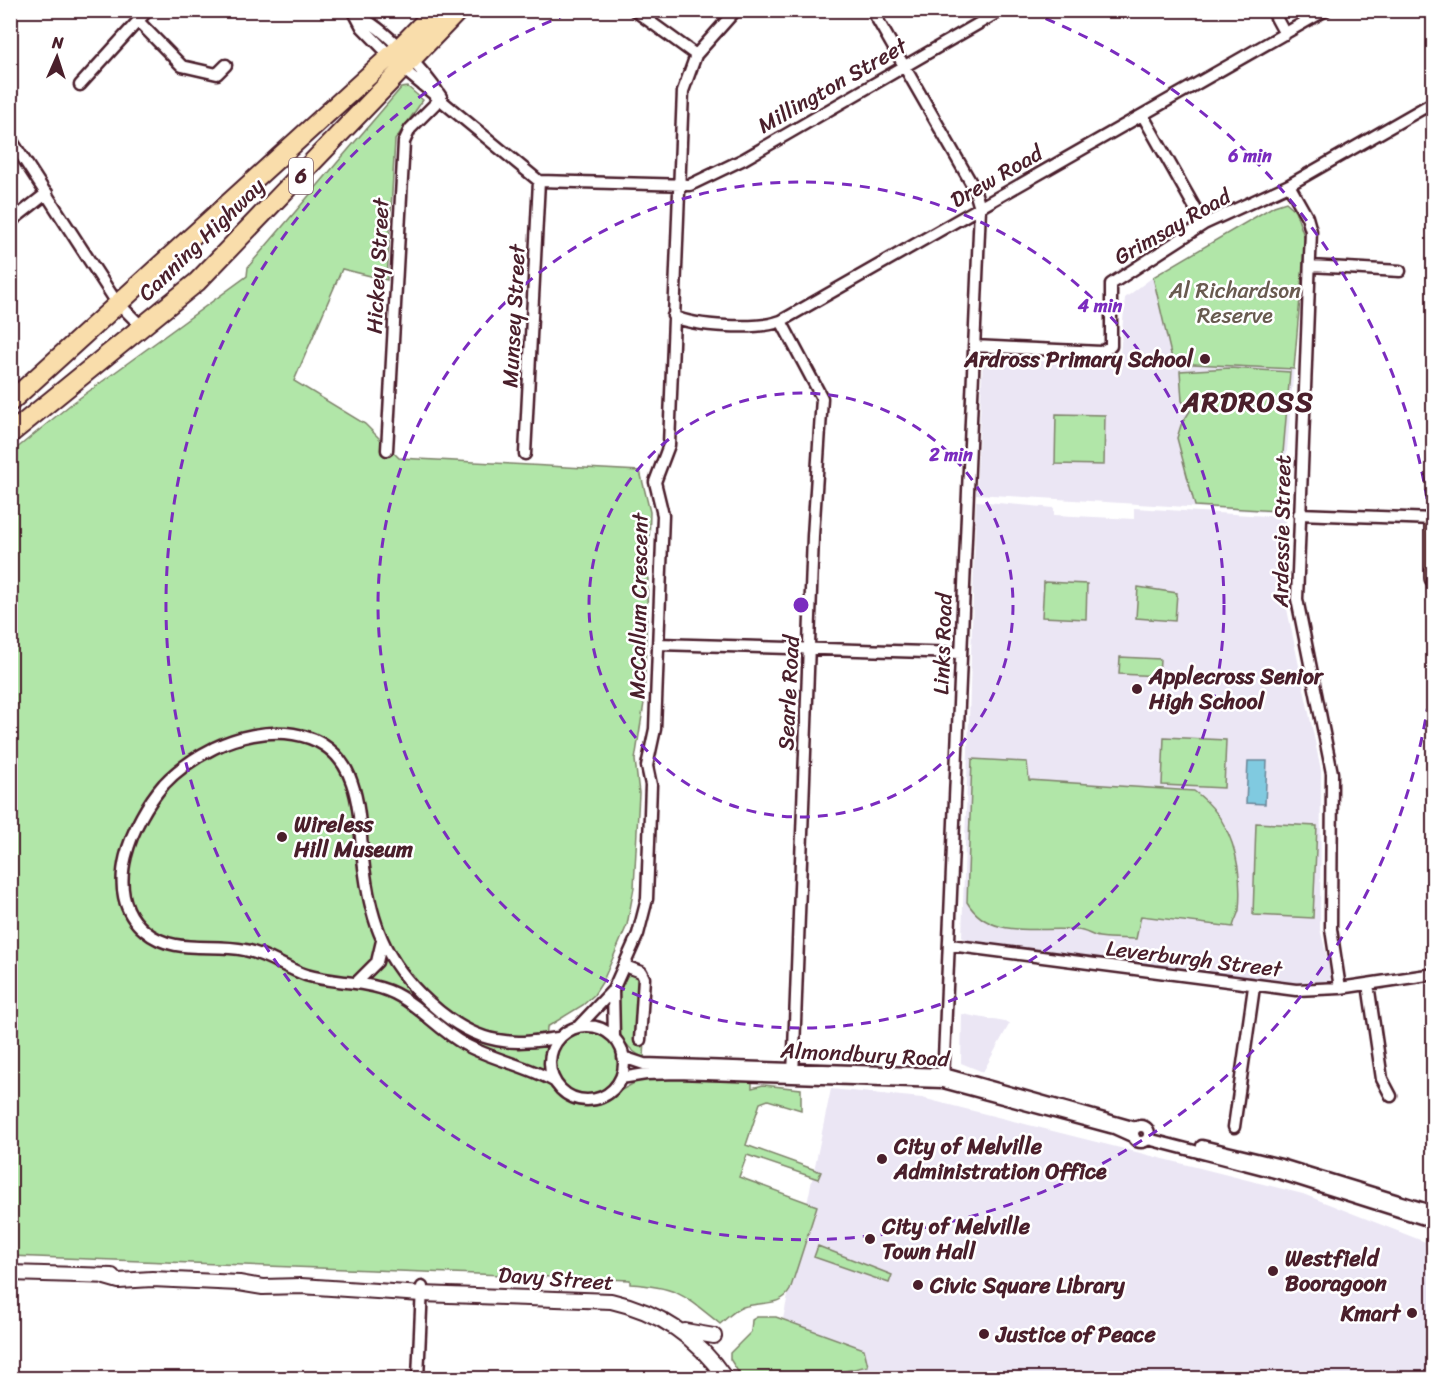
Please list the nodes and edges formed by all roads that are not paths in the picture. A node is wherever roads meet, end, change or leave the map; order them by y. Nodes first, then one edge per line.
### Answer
1 (148, 10) edge
2 (436, 10) edge
3 (459, 10) edge
4 (634, 10) edge
5 (736, 10) edge
6 (872, 10) edge
7 (1002, 10) edge
8 (1272, 10) edge
9 (1326, 10) edge
10 (358, 12) edge
11 (138, 21) junction
12 (1285, 34) junction
13 (696, 55) junction
14 (401, 59) junction
15 (226, 65) dead end
16 (905, 65) junction
17 (80, 85) dead end
18 (441, 98) junction
19 (1434, 102) edge
20 (1143, 116) junction
21 (10, 138) edge
22 (539, 181) junction
23 (679, 184) junction
24 (1289, 185) junction
25 (47, 193) junction
26 (980, 208) junction
27 (10, 222) edge
28 (1204, 224) junction
29 (1310, 266) junction
30 (1400, 271) dead end
31 (119, 304) junction
32 (673, 316) junction
33 (781, 321) junction
34 (142, 327) junction
35 (974, 346) junction
36 (10, 402) edge
37 (10, 434) edge
38 (387, 450) dead end
39 (525, 454) dead end
40 (1299, 514) junction
41 (1433, 519) edge
42 (1434, 578) edge
43 (657, 644) junction
44 (810, 647) junction
45 (962, 653) junction
46 (382, 940) junction
47 (950, 945) junction
48 (626, 966) junction
49 (1434, 974) edge
50 (357, 982) junction
51 (1368, 984) junction
52 (1254, 987) junction
53 (1340, 988) junction
54 (613, 990) junction
55 (579, 1026) junction
56 (614, 1037) junction
57 (558, 1038) junction
58 (640, 1040) dead end
59 (623, 1057) junction
60 (793, 1073) junction
61 (621, 1078) junction
62 (944, 1078) junction
63 (554, 1082) junction
64 (1391, 1096) dead end
65 (1234, 1127) dead end
66 (1148, 1135) junction
67 (1434, 1212) edge
68 (1434, 1222) edge
69 (10, 1273) edge
70 (422, 1291) junction
71 (669, 1325) junction
72 (683, 1330) junction
73 (714, 1336) dead end
74 (418, 1378) edge
75 (716, 1378) edge
76 (725, 1378) edge

1 - 11 street
2 - 14 highway, Canning Highway / 6
3 - 14 highway, Canning Highway / 6
4 - 13 street
5 - 13 street, McCallum Crescent
6 - 16 street
7 - 16 street, Millington Street
8 - 12 street
9 - 12 street, Drew Road
10 - 14 street
11 - 15 street
11 - 17 street
12 - 20 street, Drew Road
13 - 23 street, McCallum Crescent
14 - 18 street
14 - 31 highway, Canning Highway / 6
14 - 34 highway, Canning Highway / 6
16 - 23 street, Millington Street
16 - 26 street
18 - 22 street
18 - 38 street, Hickey Street
19 - 24 street, Grimsay Road
20 - 26 street, Drew Road
20 - 28 street
21 - 25 street
22 - 23 street, Millington Street
22 - 39 street, Munsey Street
23 - 32 street, McCallum Crescent
24 - 28 street, Grimsay Road
24 - 29 street, Ardessie Street
25 - 27 street
25 - 31 street
26 - 33 street, Drew Road
26 - 35 street, Links Road
28 - 35 street, Grimsay Road
29 - 30 street
29 - 40 street, Ardessie Street
31 - 34 street
31 - 36 highway, Canning Highway / 6
32 - 33 street, Drew Road
32 - 43 street, McCallum Crescent
33 - 44 street, Searle Road
34 - 37 highway, Canning Highway / 6
35 - 45 street, Links Road
40 - 41 street
40 - 53 street, Ardessie Street
41 - 42 highway
43 - 44 street
43 - 48 street, McCallum Crescent
44 - 45 street
44 - 60 street, Searle Road
45 - 47 street, Links Road
46 - 50 street
46 - 50 street
46 - 57 street
47 - 52 street, Leverburgh Street
47 - 62 street, Links Road
48 - 54 street, McCallum Crescent
48 - 58 street
49 - 51 street, Leverburgh Street
50 - 63 street
51 - 53 street, Leverburgh Street
51 - 64 street
52 - 53 street, Leverburgh Street
52 - 65 street
54 - 55 street, McCallum Crescent
54 - 56 street, McCallum Crescent
55 - 56 street
55 - 57 street
56 - 59 street
57 - 63 street
59 - 60 street, Almondbury Road
59 - 61 street
60 - 61 street, Almondbury Road
60 - 62 street, Almondbury Road
61 - 63 street
62 - 66 street, Almondbury Road
66 - 67 street
66 - 68 street
69 - 70 street, Davy Street
70 - 71 street, Davy Street
70 - 74 street
71 - 72 street, Davy Street
71 - 75 street, Davy Street
72 - 73 street
72 - 76 street, Davy Street

